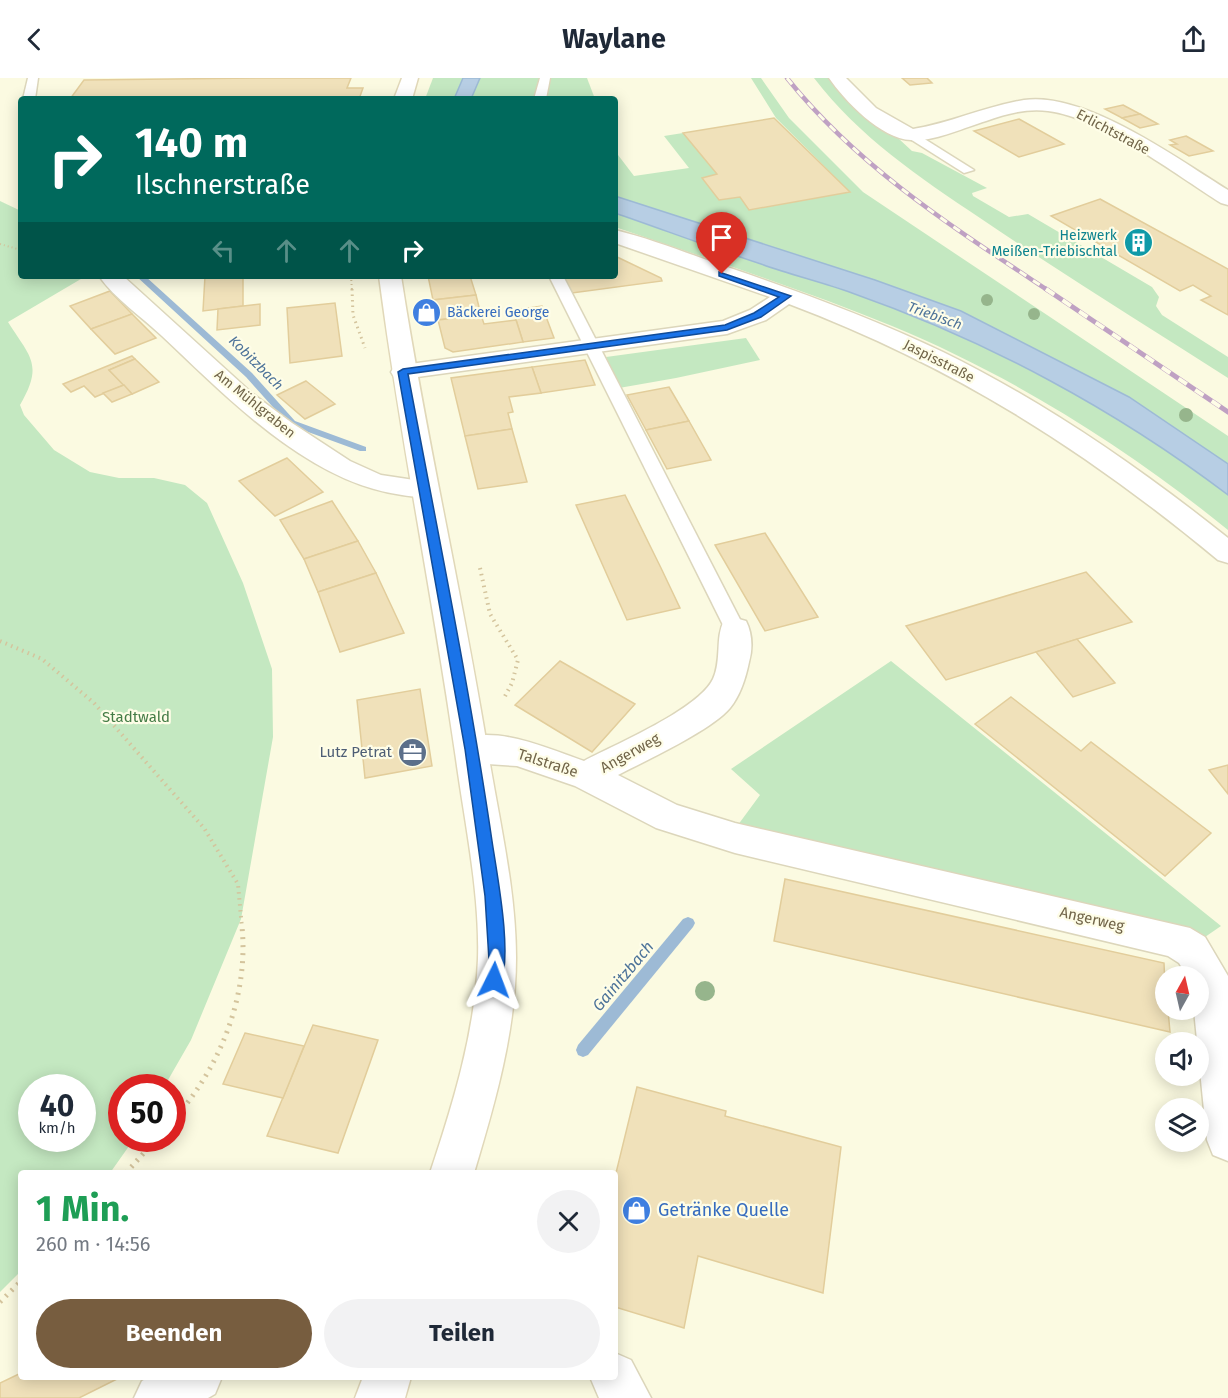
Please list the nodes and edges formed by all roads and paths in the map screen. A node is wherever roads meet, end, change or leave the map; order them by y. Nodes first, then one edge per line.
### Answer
1 (33, 78) edge
2 (410, 78) edge
3 (545, 78) edge
4 (837, 78) edge
5 (30, 96) edge
6 (404, 96) edge
7 (541, 96) edge
8 (914, 134) junction
9 (968, 170) dead end
10 (1228, 199) edge
11 (618, 237) edge
12 (0, 244) edge
13 (18, 249) edge
14 (113, 279) edge
15 (390, 279) edge
16 (558, 279) edge
17 (786, 296) junction
18 (593, 347) junction
19 (403, 372) junction
20 (424, 489) junction
21 (1228, 553) edge
22 (735, 630) joint
23 (0, 641) edge
24 (472, 749) junction
25 (587, 776) junction
26 (186, 1106) edge
27 (1228, 1140) edge
28 (145, 1152) edge
29 (129, 1170) edge
30 (454, 1170) edge
31 (18, 1284) edge
32 (0, 1302) edge
33 (192, 1380) edge
34 (386, 1380) edge
35 (616, 1380) edge
36 (159, 1398) edge
37 (380, 1398) edge
38 (626, 1398) edge

1 - 5 lane
2 - 6 street
3 - 7 lane
4 - 8 street
8 - 9 lane
8 - 10 street, Erlichtstraße
11 - 17 street, Jaspisstraße
12 - 13 path
14 - 20 street, Am Mühlgraben
15 - 19 street
16 - 18 lane, Angerweg
17 - 18 street
17 - 21 street, Jaspisstraße
18 - 19 street
18 - 22 lane, Angerweg
19 - 20 street
20 - 24 street
22 - 25 street, Angerweg
23 - 26 path
24 - 25 street, Talstraße
24 - 30 street
25 - 27 street, Angerweg
28 - 29 path
31 - 32 path
33 - 36 street
34 - 37 street
35 - 38 street

